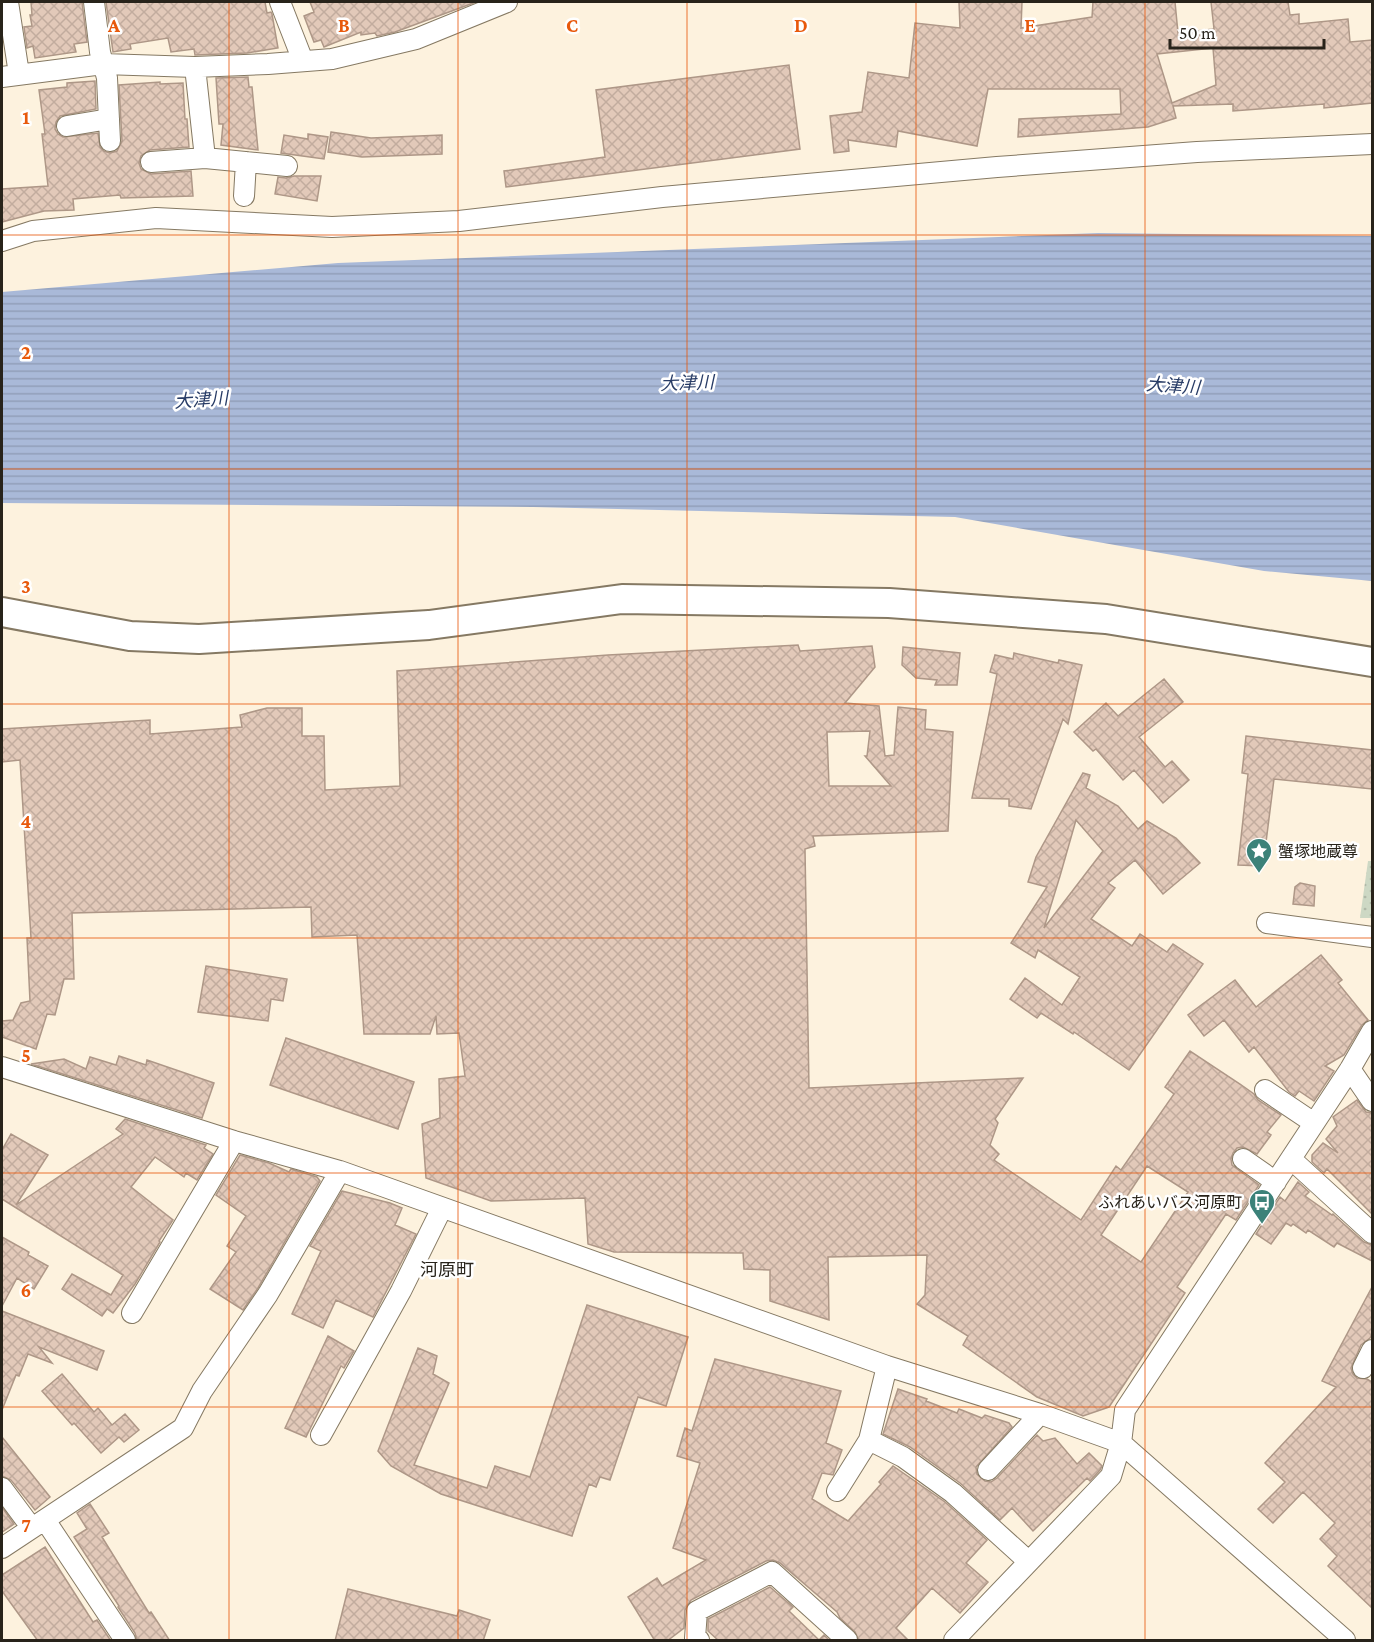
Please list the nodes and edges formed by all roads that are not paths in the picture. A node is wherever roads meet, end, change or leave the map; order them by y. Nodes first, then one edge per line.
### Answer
1 (8, 2) edge
2 (94, 2) edge
3 (280, 2) edge
4 (507, 2) edge
5 (303, 61) junction
6 (103, 64) junction
7 (195, 67) junction
8 (10, 75) edge
9 (109, 119) junction
10 (67, 126) dead end
11 (110, 141) dead end
12 (1372, 144) edge
13 (205, 158) junction
14 (152, 162) dead end
15 (246, 162) junction
16 (287, 166) dead end
17 (243, 196) dead end
18 (2, 242) edge
19 (2, 612) edge
20 (1372, 662) edge
21 (1267, 924) dead end
22 (1372, 937) edge
23 (1372, 1031) edge
24 (2, 1068) edge
25 (1350, 1069) junction
26 (1265, 1090) dead end
27 (1372, 1101) edge
28 (1314, 1123) junction
29 (234, 1141) junction
30 (1243, 1159) dead end
31 (1291, 1159) junction
32 (340, 1171) junction
33 (1276, 1182) junction
34 (442, 1208) junction
35 (1372, 1233) edge
36 (132, 1314) dead end
37 (1372, 1350) edge
38 (887, 1366) junction
39 (1363, 1368) dead end
40 (1040, 1414) junction
41 (321, 1434) dead end
42 (868, 1440) junction
43 (1121, 1443) junction
44 (988, 1470) dead end
45 (2, 1488) edge
46 (837, 1491) dead end
47 (38, 1523) junction
48 (2, 1548) edge
49 (1028, 1561) junction
50 (125, 1641) edge
51 (699, 1641) edge
52 (847, 1641) edge
53 (954, 1641) edge
54 (1345, 1641) edge

1 - 8 street
2 - 6 street
3 - 5 street
4 - 5 street
5 - 7 street
6 - 7 street
6 - 8 street
6 - 9 street
7 - 13 street
9 - 10 street
9 - 11 street
12 - 18 street
13 - 14 street
13 - 15 street
15 - 16 street
15 - 17 street
19 - 20 street
21 - 22 street
23 - 25 street
24 - 29 street
25 - 27 street
25 - 28 street
26 - 28 street
28 - 31 street
29 - 32 street
29 - 36 street
30 - 33 street
31 - 33 street
31 - 35 street
32 - 34 street
32 - 47 street
33 - 43 street
34 - 38 street
34 - 41 street
37 - 39 street
38 - 40 street
38 - 42 street
40 - 43 street
40 - 44 street
42 - 46 street
42 - 49 street
43 - 49 street
43 - 54 street
45 - 47 street
47 - 48 street
47 - 50 street
49 - 53 street
51 - 52 street

